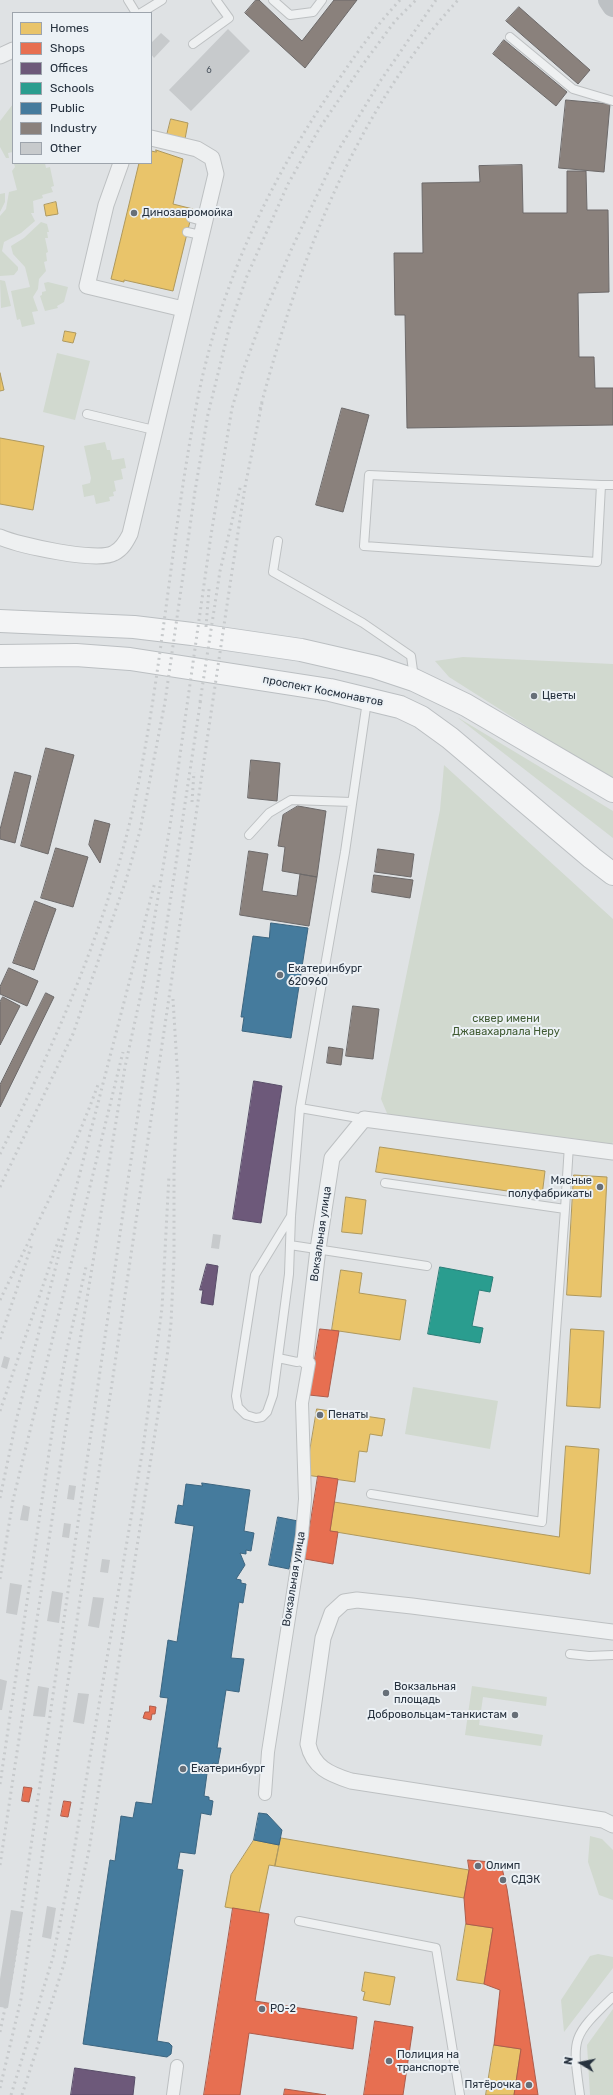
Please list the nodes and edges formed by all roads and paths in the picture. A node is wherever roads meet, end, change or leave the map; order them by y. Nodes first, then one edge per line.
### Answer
1 (128, 0) edge
2 (162, 0) edge
3 (216, 0) edge
4 (272, 0) edge
5 (322, 0) edge
6 (609, 0) edge
7 (613, 6) edge
8 (135, 12) edge
9 (142, 12) edge
10 (510, 37) dead end
11 (193, 44) dead end
12 (12, 50) edge
13 (0, 56) edge
14 (613, 101) edge
15 (152, 138) edge
16 (121, 164) edge
17 (183, 309) junction
18 (87, 414) dead end
19 (154, 430) junction
20 (602, 485) junction
21 (613, 485) edge
22 (0, 537) edge
23 (278, 541) dead end
24 (0, 621) edge
25 (0, 656) edge
26 (414, 680) junction
27 (367, 698) junction
28 (613, 791) edge
29 (352, 802) junction
30 (249, 835) dead end
31 (613, 874) edge
32 (300, 1108) junction
33 (364, 1119) junction
34 (569, 1145) junction
35 (613, 1152) edge
36 (385, 1183) dead end
37 (565, 1209) junction
38 (291, 1216) junction
39 (290, 1245) junction
40 (318, 1249) junction
41 (426, 1266) dead end
42 (278, 1358) junction
43 (307, 1362) junction
44 (371, 1494) dead end
45 (613, 1632) edge
46 (570, 1654) dead end
47 (613, 1655) edge
48 (265, 1794) dead end
49 (613, 1824) edge
50 (299, 1921) dead end
51 (613, 1997) edge
52 (176, 2066) dead end
53 (173, 2095) edge
54 (460, 2095) edge
55 (580, 2095) edge

1 - 8 lane
2 - 9 lane
3 - 11 lane
4 - 5 lane
6 - 7 main road
10 - 14 lane
12 - 13 street
15 - 17 street
16 - 17 street
17 - 19 street
18 - 19 lane
19 - 22 street
20 - 20 lane
20 - 21 lane
23 - 26 lane
24 - 26 main road
25 - 27 main road, проспект Космонавтов
26 - 28 main road
27 - 29 lane
27 - 31 main road, проспект Космонавтов
29 - 30 lane
29 - 32 lane
32 - 33 lane
32 - 38 lane
33 - 34 street
33 - 40 street, Вокзальная улица
34 - 35 street
34 - 37 lane
36 - 37 lane
37 - 44 lane
38 - 39 lane
38 - 42 lane
39 - 40 lane
39 - 42 lane
40 - 41 lane
40 - 43 street, Вокзальная улица
42 - 43 lane
43 - 48 street, Вокзальная улица
45 - 49 street
46 - 47 lane
50 - 54 lane
51 - 55 lane
52 - 53 street

